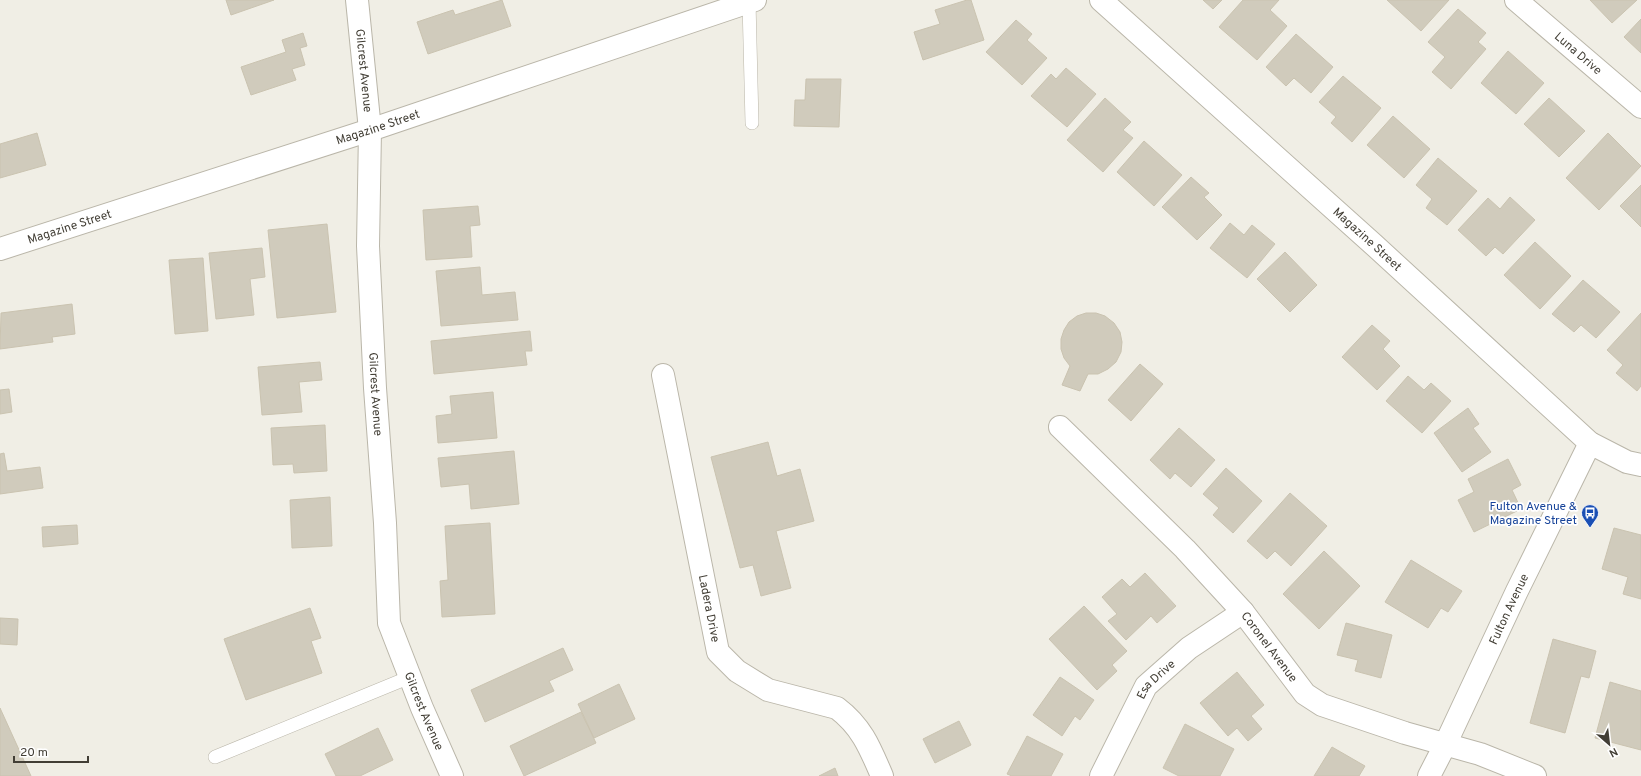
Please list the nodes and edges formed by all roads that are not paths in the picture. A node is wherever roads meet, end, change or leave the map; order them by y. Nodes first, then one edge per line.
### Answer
1 (357, 0) edge
2 (1100, 0) edge
3 (1516, 0) edge
4 (752, 1) edge
5 (1641, 107) edge
6 (752, 123) dead end
7 (370, 130) junction
8 (0, 249) edge
9 (663, 375) dead end
10 (1060, 427) dead end
11 (1590, 443) junction
12 (1641, 465) edge
13 (1243, 612) junction
14 (410, 677) junction
15 (1445, 745) junction
16 (215, 757) dead end
17 (452, 776) edge
18 (882, 776) edge
19 (1101, 776) edge
20 (1429, 776) edge
21 (1535, 776) edge

1 - 7 street, Gilcrest Avenue
2 - 11 street, Magazine Street
3 - 5 street, Luna Drive
4 - 6 lane
4 - 7 street, Magazine Street
7 - 8 street, Magazine Street
7 - 14 street, Gilcrest Avenue
9 - 18 street, Ladera Drive
10 - 13 street, Coronel Avenue
11 - 12 street, Magazine Street
11 - 15 street, Fulton Avenue
13 - 15 street, Coronel Avenue
13 - 19 street, Esa Drive
14 - 16 lane
14 - 17 street, Gilcrest Avenue
15 - 20 street, Fulton Avenue
15 - 21 street, Coronel Avenue

